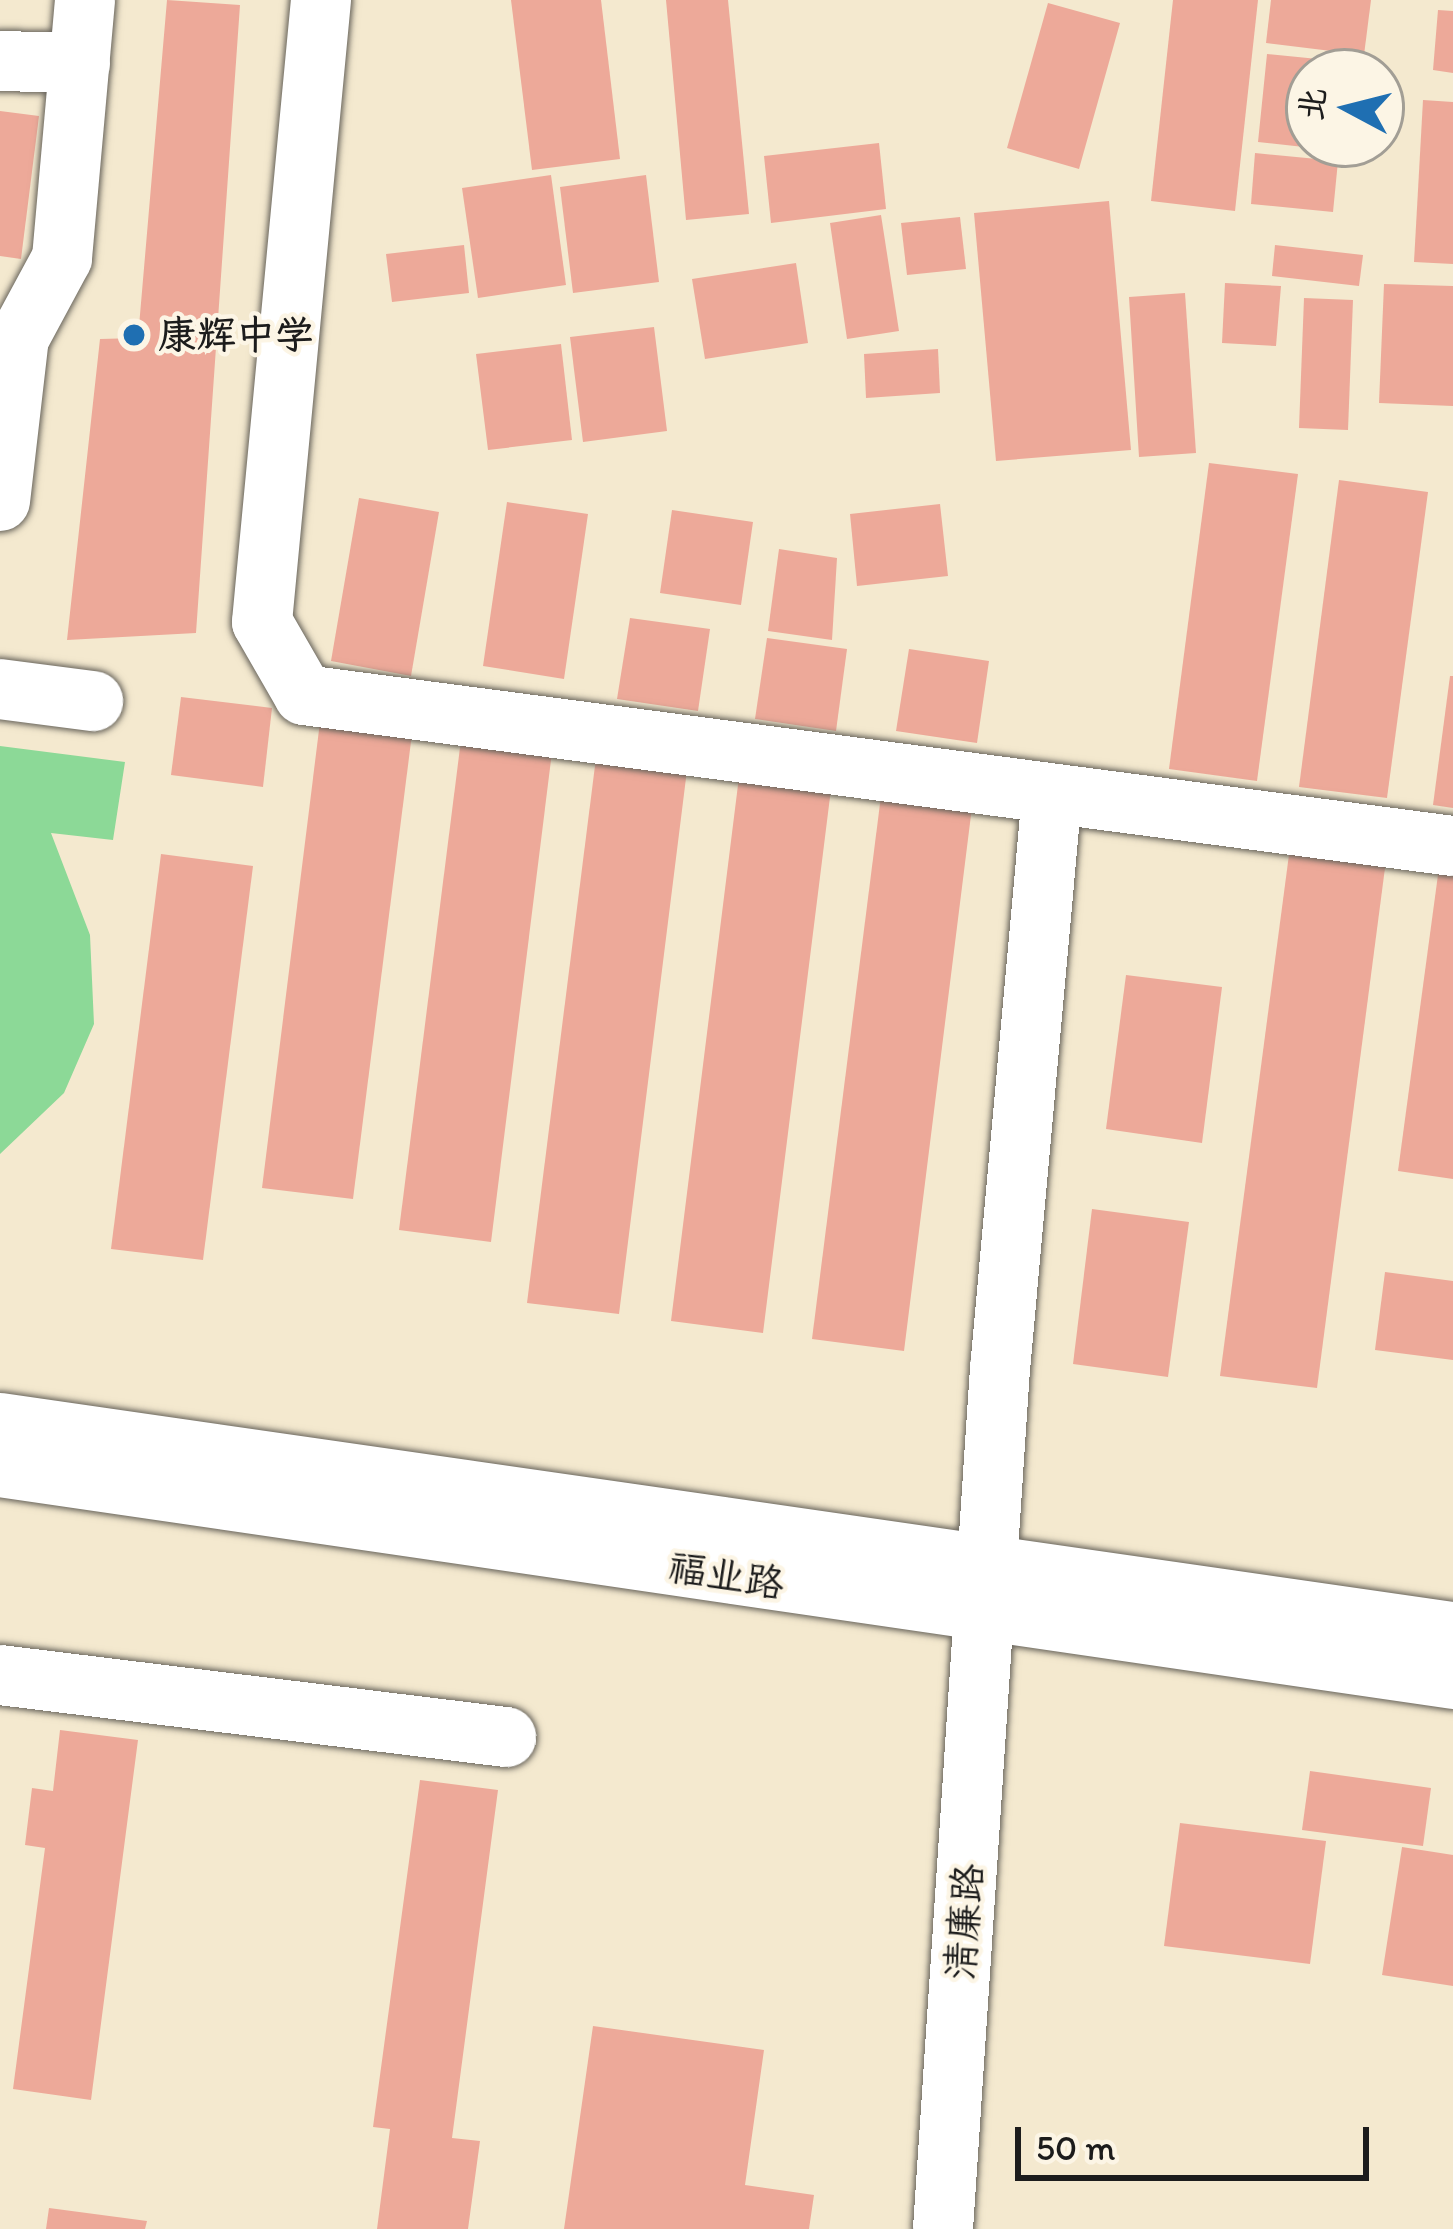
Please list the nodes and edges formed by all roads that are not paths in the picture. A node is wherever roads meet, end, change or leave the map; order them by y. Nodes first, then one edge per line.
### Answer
1 (85, 0) edge
2 (321, 0) edge
3 (0, 61) edge
4 (80, 63) junction
5 (9, 337) edge
6 (0, 501) edge
7 (0, 689) edge
8 (93, 701) dead end
9 (1052, 794) junction
10 (1453, 846) edge
11 (0, 1423) edge
12 (0, 1467) edge
13 (988, 1592) junction
14 (1453, 1631) edge
15 (0, 1675) edge
16 (1453, 1679) edge
17 (506, 1737) dead end
18 (943, 2229) edge

1 - 4 street
2 - 9 street
3 - 4 street
4 - 5 street
5 - 6 street
7 - 8 street
9 - 10 street
9 - 13 street, 清廉路
11 - 13 street, 福业路
12 - 13 street, 福业路
13 - 14 street, 福业路
13 - 16 street, 福业路
13 - 18 street, 清廉路
15 - 17 street

